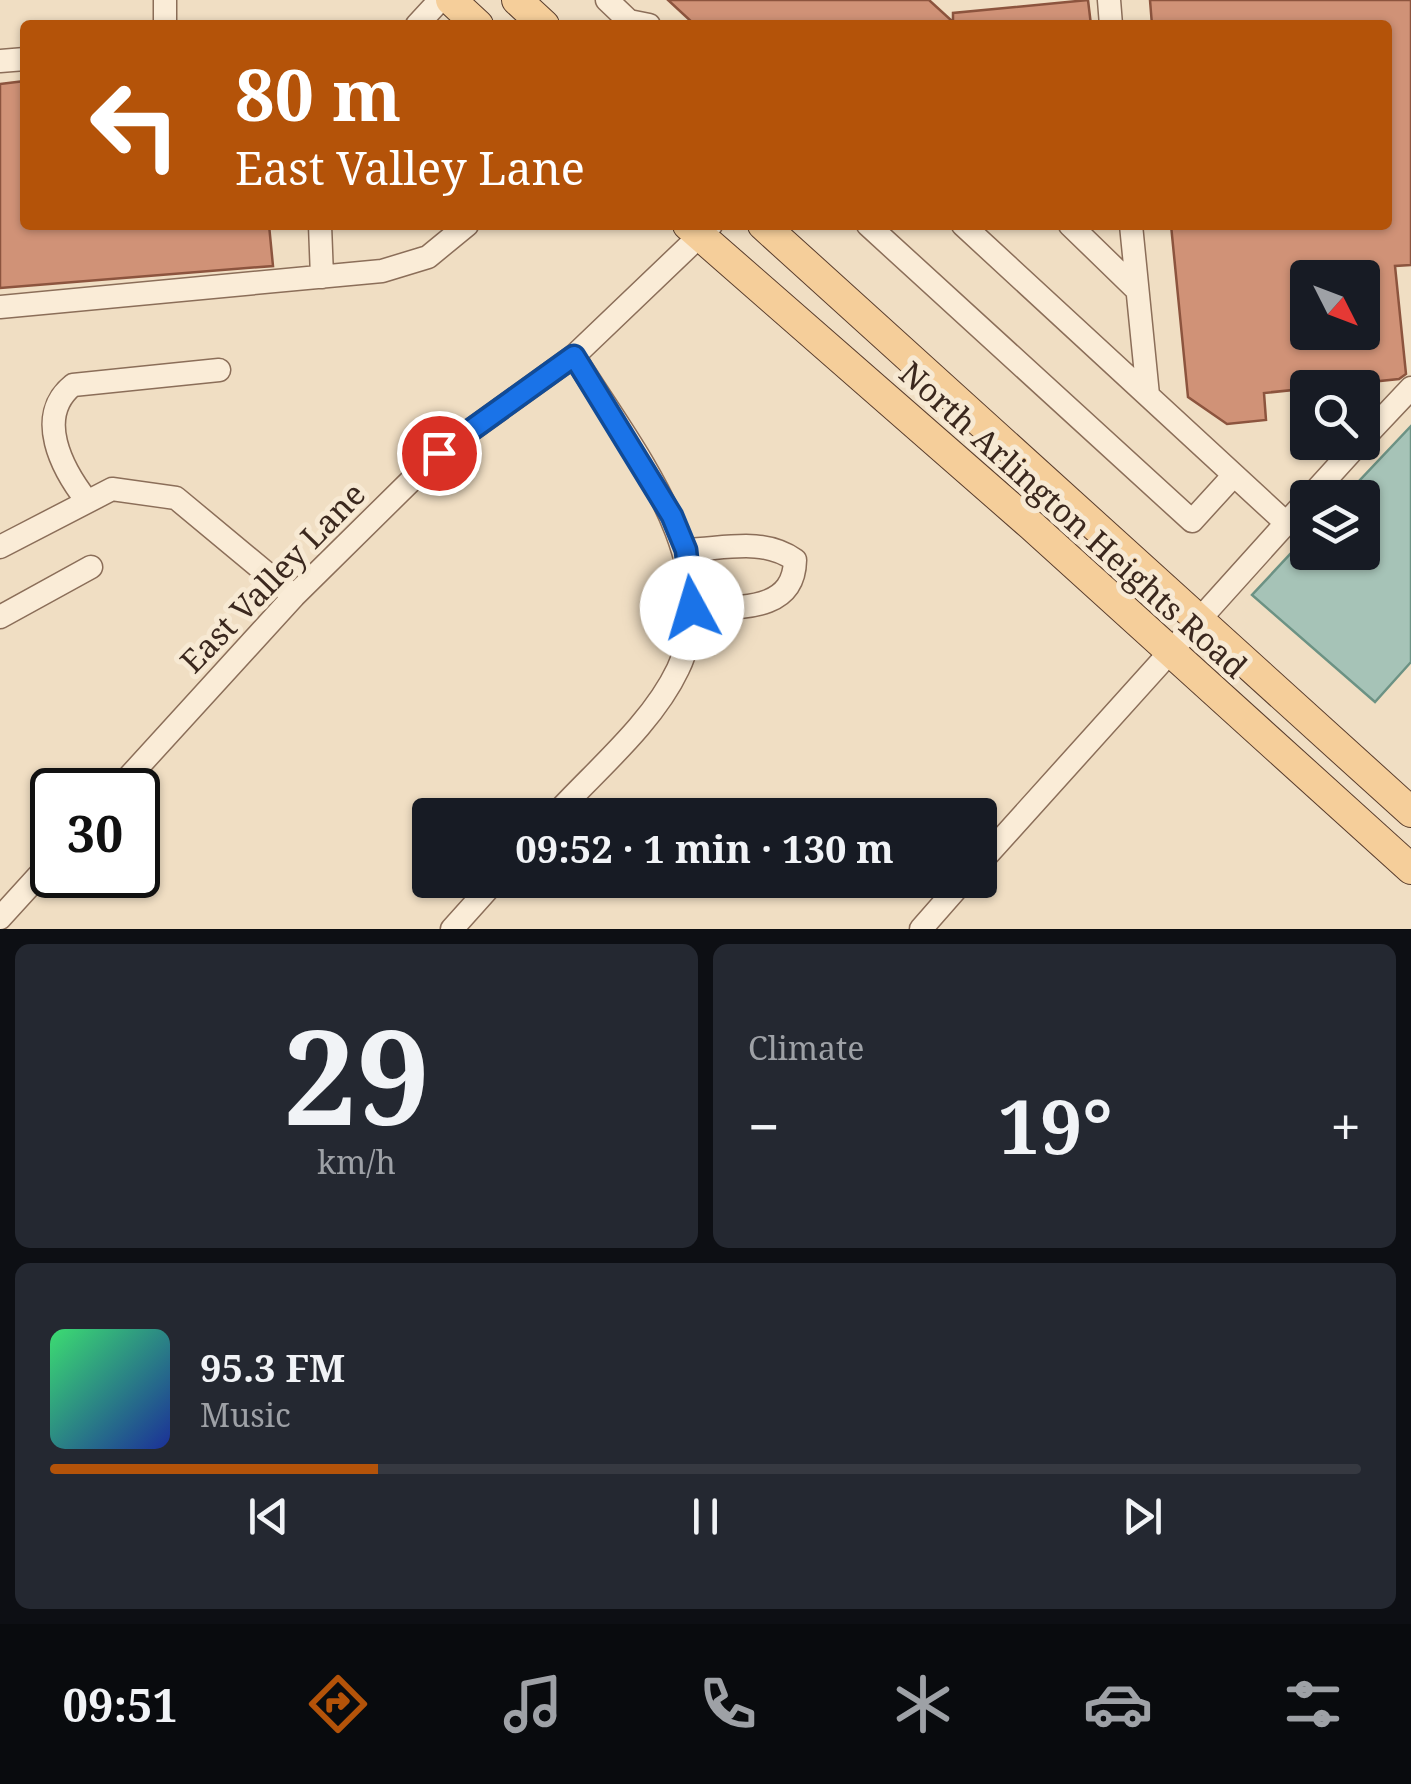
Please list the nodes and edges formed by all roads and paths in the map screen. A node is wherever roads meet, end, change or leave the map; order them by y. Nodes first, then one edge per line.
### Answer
1 (517, 0) edge
2 (606, 0) edge
3 (462, 11) edge
4 (433, 20) edge
5 (539, 20) edge
6 (627, 20) edge
7 (320, 230) edge
8 (461, 230) edge
9 (699, 230) edge
10 (701, 230) edge
11 (768, 230) edge
12 (873, 230) edge
13 (968, 230) edge
14 (1075, 230) edge
15 (1131, 230) edge
16 (322, 278) junction
17 (1137, 290) junction
18 (0, 307) edge
19 (574, 356) junction
20 (219, 370) dead end
21 (1411, 388) edge
22 (1148, 395) junction
23 (1380, 421) edge
24 (1343, 460) edge
25 (1234, 475) junction
26 (1325, 480) edge
27 (87, 501) junction
28 (1290, 518) edge
29 (1286, 522) junction
30 (0, 547) edge
31 (686, 550) junction
32 (90, 566) dead end
33 (294, 596) junction
34 (692, 608) junction
35 (0, 617) edge
36 (1199, 620) junction
37 (1170, 652) junction
38 (137, 768) edge
39 (571, 798) edge
40 (1411, 812) edge
41 (997, 844) edge
42 (1411, 868) edge
43 (30, 885) edge
44 (480, 898) edge
45 (948, 898) edge
46 (0, 918) edge
47 (452, 929) edge
48 (920, 929) edge

1 - 5 main road
2 - 6 street
3 - 4 street
7 - 16 street
8 - 16 street
9 - 19 street, East Valley Lane
10 - 37 main road, North Arlington Heights Road
11 - 36 main road, North Arlington Heights Road
12 - 25 street
13 - 22 street
14 - 17 street
15 - 17 street
16 - 18 street
17 - 22 street
19 - 31 street
19 - 33 street, East Valley Lane
20 - 27 street
21 - 23 street
22 - 25 street
24 - 26 street
25 - 29 street
27 - 30 street
27 - 33 street
28 - 29 street
29 - 36 street
31 - 34 street
31 - 34 street
32 - 35 street
33 - 38 street, East Valley Lane
34 - 39 street
36 - 37 street
36 - 40 main road, North Arlington Heights Road
37 - 41 street
37 - 42 main road, North Arlington Heights Road
43 - 46 street
44 - 47 street
45 - 48 street

